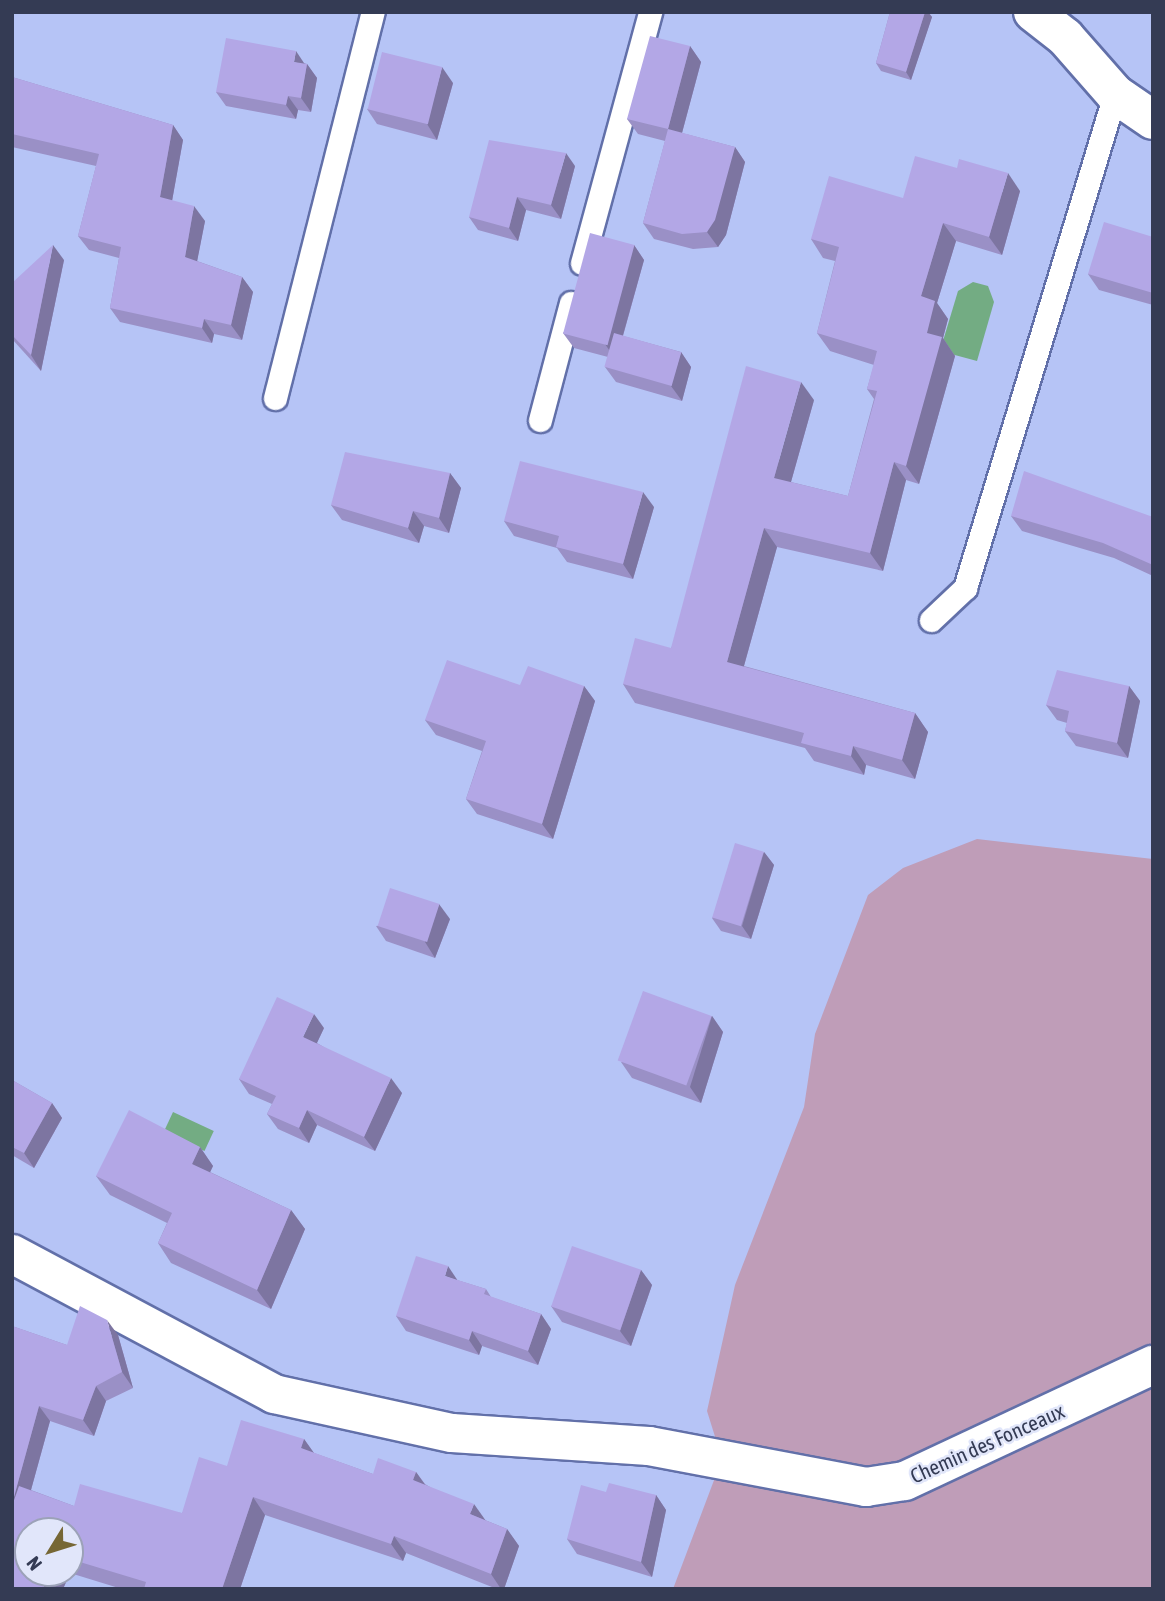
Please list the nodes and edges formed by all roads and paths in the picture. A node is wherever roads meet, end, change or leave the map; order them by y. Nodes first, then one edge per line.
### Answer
1 (373, 12) edge
2 (650, 12) edge
3 (1033, 12) edge
4 (1115, 94) junction
5 (1153, 120) edge
6 (275, 398) dead end
7 (540, 420) dead end
8 (931, 620) dead end
9 (12, 1254) edge
10 (1153, 1365) edge

1 - 6 lane
2 - 7 lane
3 - 4 street
4 - 5 street
4 - 8 lane
9 - 10 street, Chemin des Fonceaux

